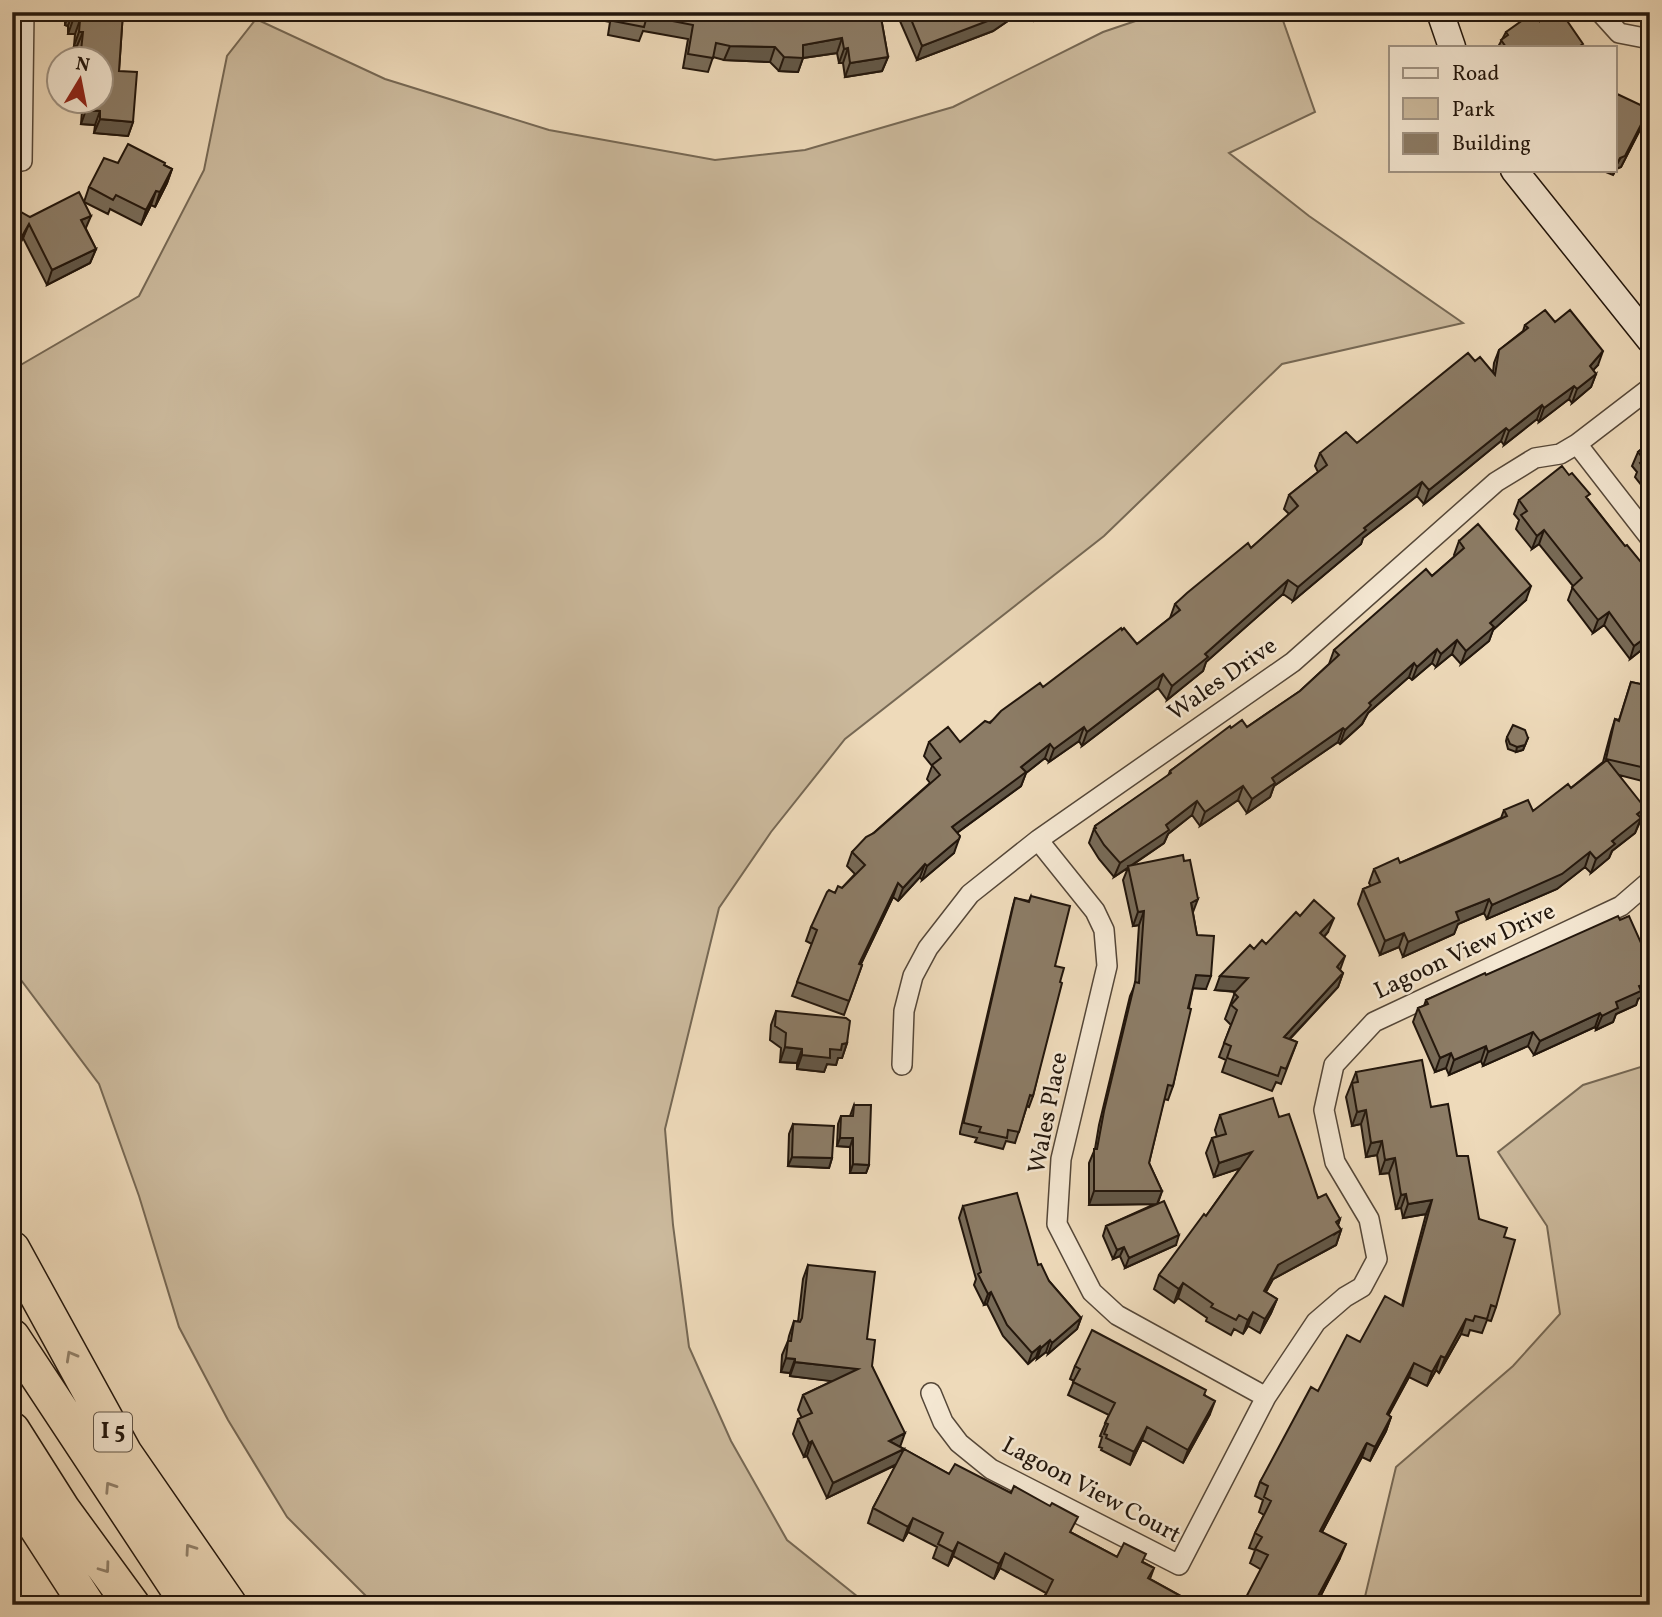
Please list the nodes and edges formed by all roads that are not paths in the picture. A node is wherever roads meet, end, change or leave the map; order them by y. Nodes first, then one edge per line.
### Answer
1 (24, 12) edge
2 (1440, 12) edge
3 (1600, 12) edge
4 (1650, 39) edge
5 (1452, 46) edge
6 (22, 161) dead end
7 (1516, 172) edge
8 (1650, 340) edge
9 (1650, 388) edge
10 (1577, 444) junction
11 (1650, 537) edge
12 (1038, 840) junction
13 (1650, 881) edge
14 (902, 1065) dead end
15 (12, 1249) edge
16 (12, 1337) edge
17 (931, 1393) dead end
18 (1266, 1397) junction
19 (12, 1430) edge
20 (12, 1489) edge
21 (1179, 1565) joint
22 (87, 1605) edge
23 (132, 1605) edge
24 (188, 1605) edge
25 (229, 1605) edge

1 - 6 street
2 - 5 street
3 - 4 street
7 - 8 street
9 - 10 street, Wales Drive
10 - 11 street
10 - 12 street, Wales Drive
12 - 14 street, Wales Drive
12 - 18 street, Wales Place
13 - 18 street, Lagoon View Drive
25 -> 15 highway, I 5
24 -> 16 highway
17 - 21 street, Lagoon View Court
18 - 21 street, Lagoon View Drive
19 -> 23 highway
20 - 22 highway

